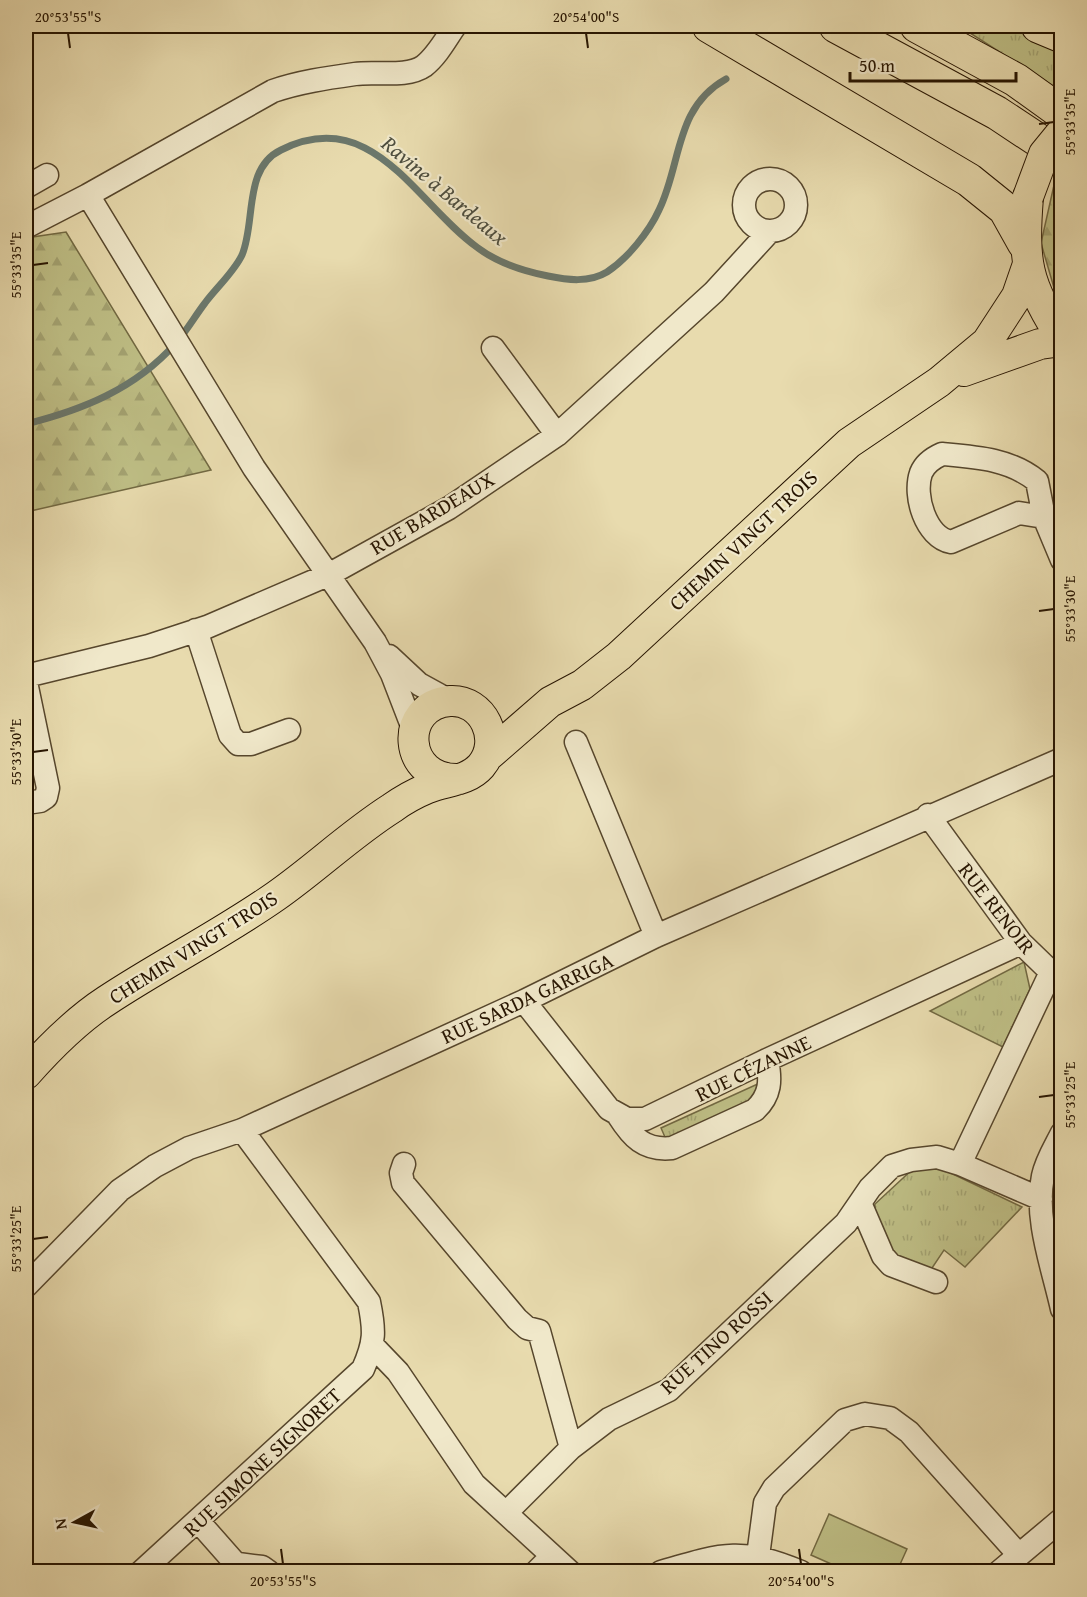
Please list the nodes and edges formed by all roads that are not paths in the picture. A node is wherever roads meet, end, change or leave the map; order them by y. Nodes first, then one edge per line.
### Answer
1 (455, 26) edge
2 (709, 26) edge
3 (836, 26) edge
4 (917, 26) edge
5 (1038, 26) edge
6 (1062, 36) edge
7 (1062, 113) edge
8 (1062, 132) edge
9 (1062, 156) edge
10 (47, 175) dead end
11 (26, 187) edge
12 (87, 195) junction
13 (26, 227) edge
14 (769, 232) dead end
15 (1026, 255) junction
16 (1062, 340) edge
17 (493, 348) dead end
18 (939, 382) junction
19 (557, 435) junction
20 (1046, 523) junction
21 (1062, 560) edge
22 (330, 574) junction
23 (196, 630) junction
24 (375, 642) junction
25 (26, 676) edge
26 (26, 682) edge
27 (550, 702) junction
28 (464, 706) junction
29 (289, 730) dead end
30 (414, 740) junction
31 (576, 742) dead end
32 (488, 756) junction
33 (1062, 759) edge
34 (459, 779) junction
35 (26, 803) edge
36 (928, 815) junction
37 (364, 826) junction
38 (656, 936) junction
39 (1021, 943) junction
40 (1056, 972) edge
41 (524, 1001) junction
42 (767, 1060) junction
43 (26, 1074) edge
44 (618, 1115) junction
45 (242, 1130) junction
46 (1062, 1133) edge
47 (404, 1164) dead end
48 (960, 1164) junction
49 (1041, 1199) junction
50 (861, 1205) junction
51 (936, 1282) dead end
52 (26, 1286) edge
53 (1062, 1309) edge
54 (373, 1346) junction
55 (572, 1448) junction
56 (506, 1513) junction
57 (1062, 1519) edge
58 (198, 1521) junction
59 (758, 1556) junction
60 (544, 1564) edge
61 (1009, 1566) edge
62 (241, 1568) edge
63 (141, 1572) edge
64 (269, 1572) edge
65 (570, 1572) edge
66 (661, 1572) edge
67 (801, 1572) edge

1 - 12 street
2 - 15 highway
3 - 9 highway
4 - 7 highway
5 - 6 highway
8 - 15 main road, bridge
10 - 11 street
12 - 13 street
12 - 22 street
14 - 19 street, RUE BARDEAUX
15 - 16 main road
15 - 18 main road, CHEMIN VINGT TROIS
16 - 18 main road, CHEMIN VINGT TROIS
17 - 19 street
18 - 27 main road, CHEMIN VINGT TROIS
19 - 22 street, RUE BARDEAUX
20 - 20 street
20 - 21 street
22 - 23 street, RUE BARDEAUX
22 - 24 street
23 - 25 street, RUE BARDEAUX
23 - 29 street
24 - 28 street
24 - 30 street
26 - 35 street
27 - 28 main road, CHEMIN VINGT TROIS
27 - 32 main road, CHEMIN VINGT TROIS
28 - 30 main road, CHEMIN VINGT TROIS
28 - 32 main road
30 - 34 main road
30 - 37 main road, CHEMIN VINGT TROIS
31 - 38 street
32 - 34 main road, CHEMIN VINGT TROIS
33 - 36 street, RUE SARDA GARRIGA
34 - 37 main road, CHEMIN VINGT TROIS
36 - 38 street, RUE SARDA GARRIGA
36 - 39 street, RUE RENOIR
37 - 43 main road, CHEMIN VINGT TROIS
38 - 41 street, RUE SARDA GARRIGA
39 - 40 street, RUE RENOIR
39 - 42 street, RUE CÉZANNE
40 - 48 street, RUE RENOIR
41 - 44 street
41 - 45 street, RUE SARDA GARRIGA
42 - 44 street, RUE CÉZANNE
42 - 44 street
45 - 52 street, RUE SARDA GARRIGA
45 - 54 street
46 - 49 street
47 - 55 street
48 - 49 street, RUE TINO ROSSI
48 - 50 street, RUE TINO ROSSI
49 - 53 street
50 - 51 street
50 - 55 street, RUE TINO ROSSI
54 - 56 street
54 - 58 street, RUE SIMONE SIGNORET
55 - 56 street, RUE TINO ROSSI
56 - 60 street
57 - 61 street
58 - 62 street
58 - 63 street, RUE SIMONE SIGNORET
59 - 61 street
59 - 66 street
59 - 67 street
60 - 65 street
62 - 64 street

